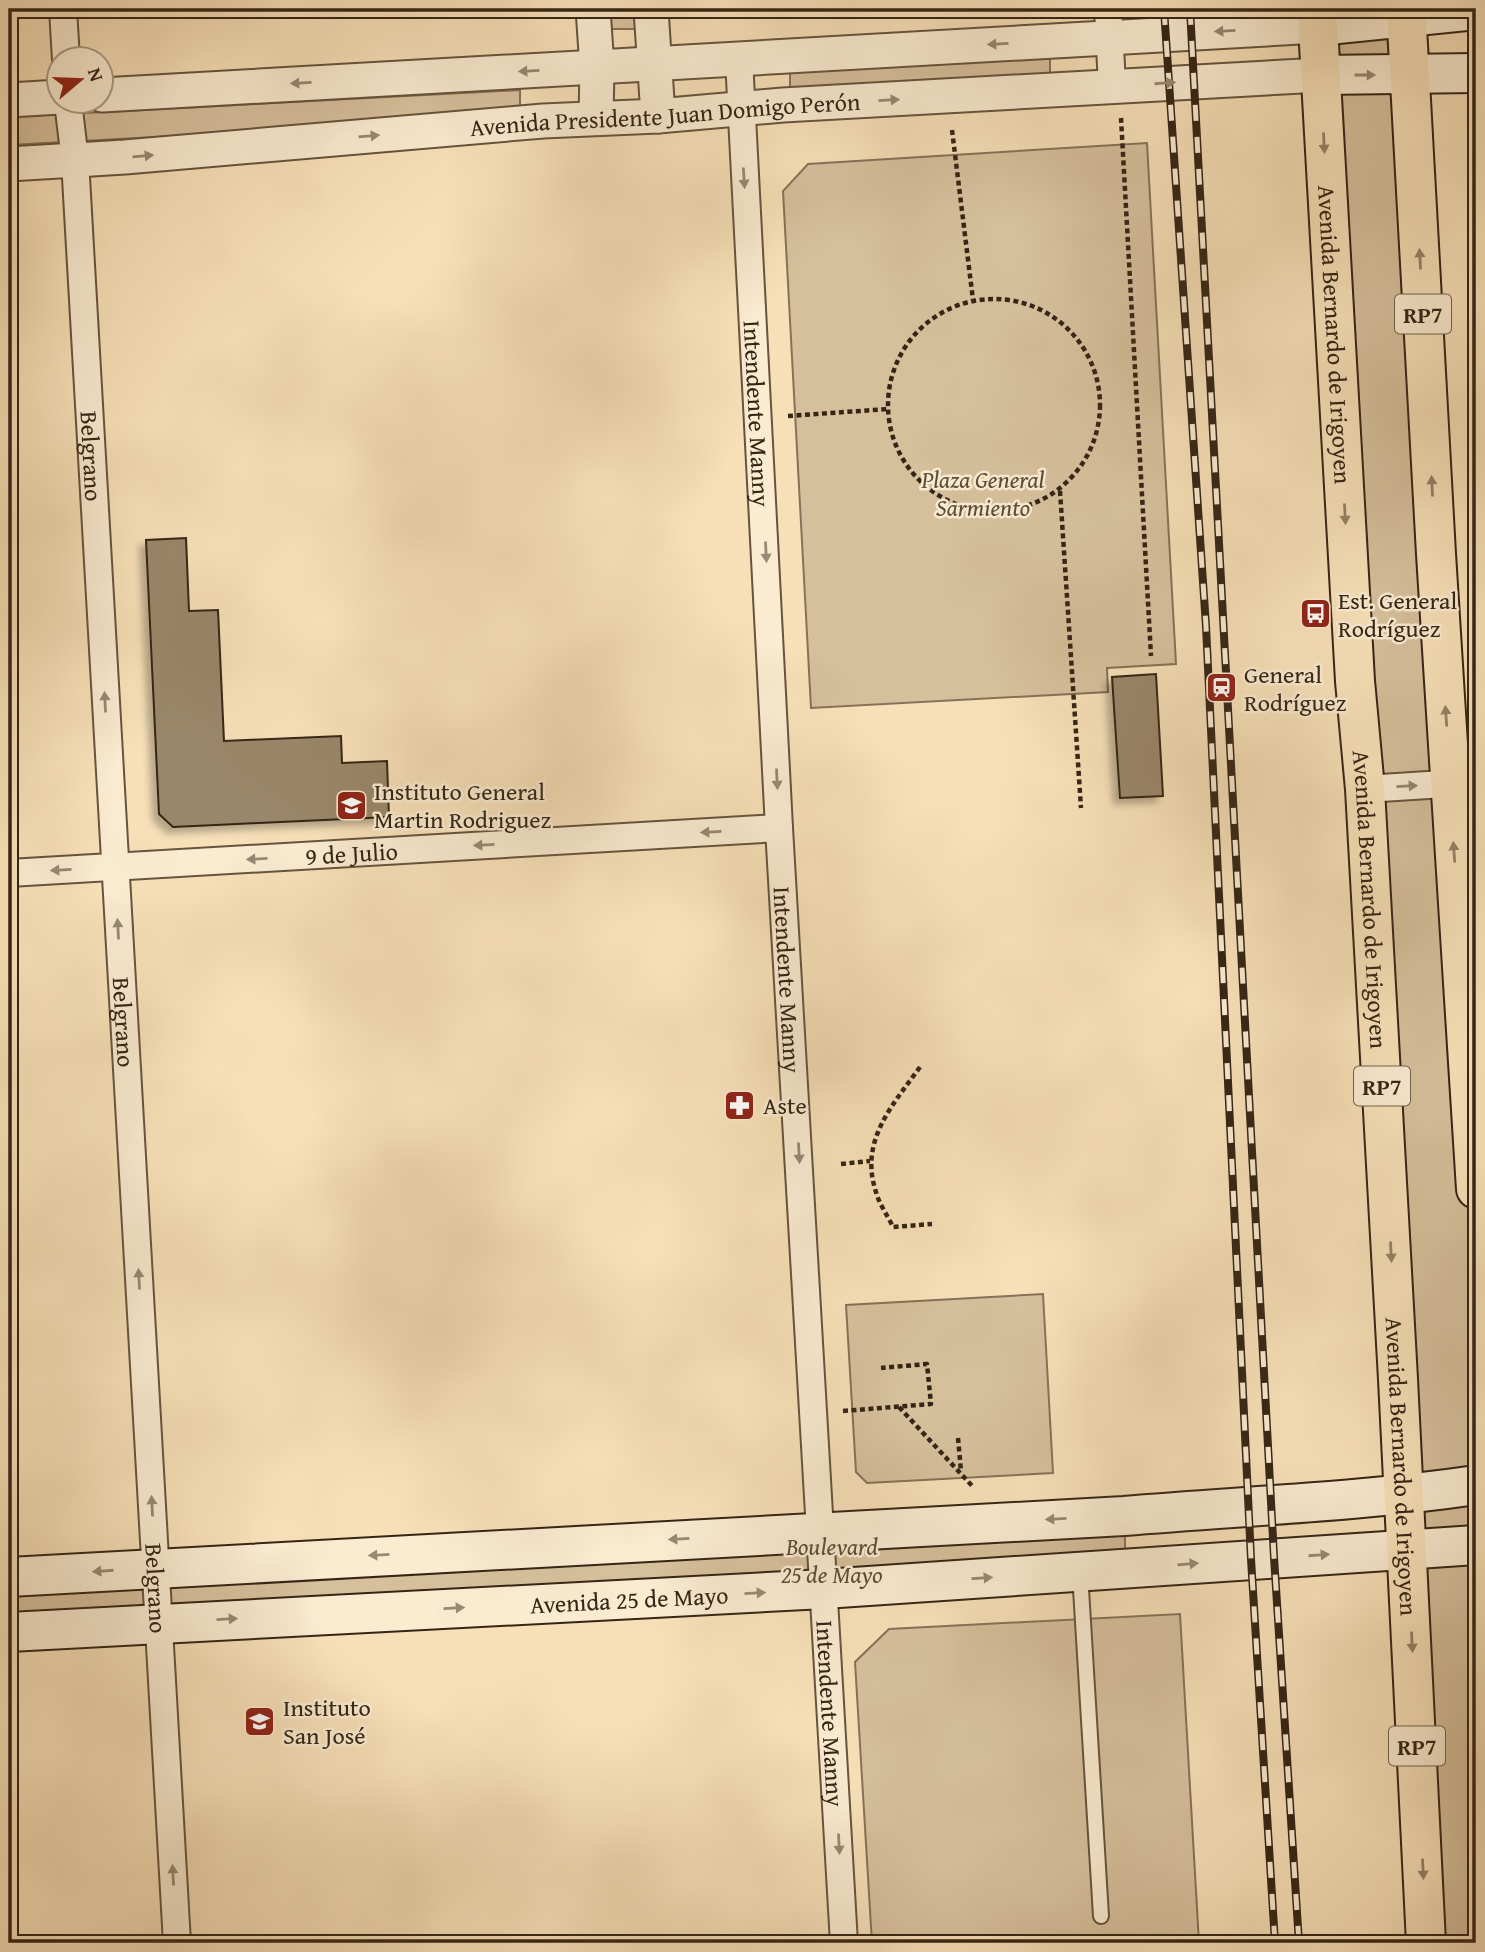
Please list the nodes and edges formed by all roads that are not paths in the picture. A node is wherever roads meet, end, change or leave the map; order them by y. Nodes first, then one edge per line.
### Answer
1 (63, 9) edge
2 (593, 9) edge
3 (651, 9) edge
4 (1476, 10) edge
5 (1406, 12) edge
6 (1317, 17) edge
7 (1109, 23) edge
8 (65, 46) edge
9 (739, 59) junction
10 (654, 64) junction
11 (597, 67) junction
12 (1476, 72) edge
13 (1321, 75) junction
14 (1409, 75) junction
15 (1115, 85) junction
16 (116, 94) edge
17 (46, 98) edge
18 (9, 100) edge
19 (740, 110) junction
20 (70, 116) edge
21 (658, 116) junction
22 (596, 118) junction
23 (75, 160) junction
24 (9, 164) edge
25 (1463, 783) edge
26 (1365, 789) junction
27 (779, 828) junction
28 (114, 867) junction
29 (9, 873) edge
30 (1476, 1189) edge
31 (1476, 1485) edge
32 (1405, 1496) junction
33 (821, 1531) junction
34 (1476, 1545) edge
35 (1407, 1549) junction
36 (156, 1568) junction
37 (1080, 1572) junction
38 (9, 1577) edge
39 (824, 1589) junction
40 (159, 1623) junction
41 (9, 1632) edge
42 (1101, 1916) dead end
43 (177, 1943) edge
44 (844, 1943) edge
45 (1426, 1943) edge

1 - 8 street
2 - 11 street
3 - 10 street
4 - 5 main road
5 - 6 main road
5 - 14 main road, RP7
6 -> 7 street, Avenida Presidente Juan Domigo Perón
6 - 13 main road, Avenida Bernardo de Irigoyen / RP7
7 -> 9 street, Avenida Presidente Juan Domigo Perón
7 - 15 street
9 - 10 street, Avenida Presidente Juan Domigo Perón
9 - 19 street, Intendente Manny
10 - 11 street, Avenida Presidente Juan Domigo Perón
10 - 21 street
11 -> 16 street, Avenida Presidente Juan Domigo Perón
11 - 22 street
12 - 14 main road
13 -> 14 main road
15 -> 13 street, Avenida Presidente Juan Domigo Perón
13 -> 26 main road, Avenida Bernardo de Irigoyen / RP7
25 -> 14 main road, RP7
19 -> 15 street, Avenida Presidente Juan Domigo Perón
17 - 18 street
19 - 21 street, Avenida Presidente Juan Domigo Perón
19 -> 27 street, Intendente Manny
20 - 23 street, Belgrano
21 - 22 street, Avenida Presidente Juan Domigo Perón
23 -> 22 street, Avenida Presidente Juan Domigo Perón
23 - 24 street, Avenida Presidente Juan Domigo Perón
28 -> 23 street, Belgrano
26 -> 25 street
30 -> 25 main road, RP7
26 -> 32 main road, Avenida Bernardo de Irigoyen / RP7
27 -> 28 street, 9 de Julio
27 -> 33 street, Intendente Manny
28 -> 29 street, 9 de Julio
36 -> 28 street, Belgrano
31 - 32 main road
32 -> 33 main road
32 - 35 main road, Avenida Bernardo de Irigoyen / RP7
33 -> 36 main road
33 - 39 street, Intendente Manny
34 - 35 main road, Avenida 25 de Mayo
37 -> 35 main road, Avenida 25 de Mayo
35 -> 45 main road, Avenida Bernardo de Irigoyen / RP7
36 -> 38 main road
36 - 40 street, Belgrano
39 -> 37 main road, Avenida 25 de Mayo
37 - 42 lane
40 -> 39 main road, Avenida 25 de Mayo
39 -> 44 street, Intendente Manny
40 - 41 main road, Avenida 25 de Mayo
43 -> 40 street, Belgrano

